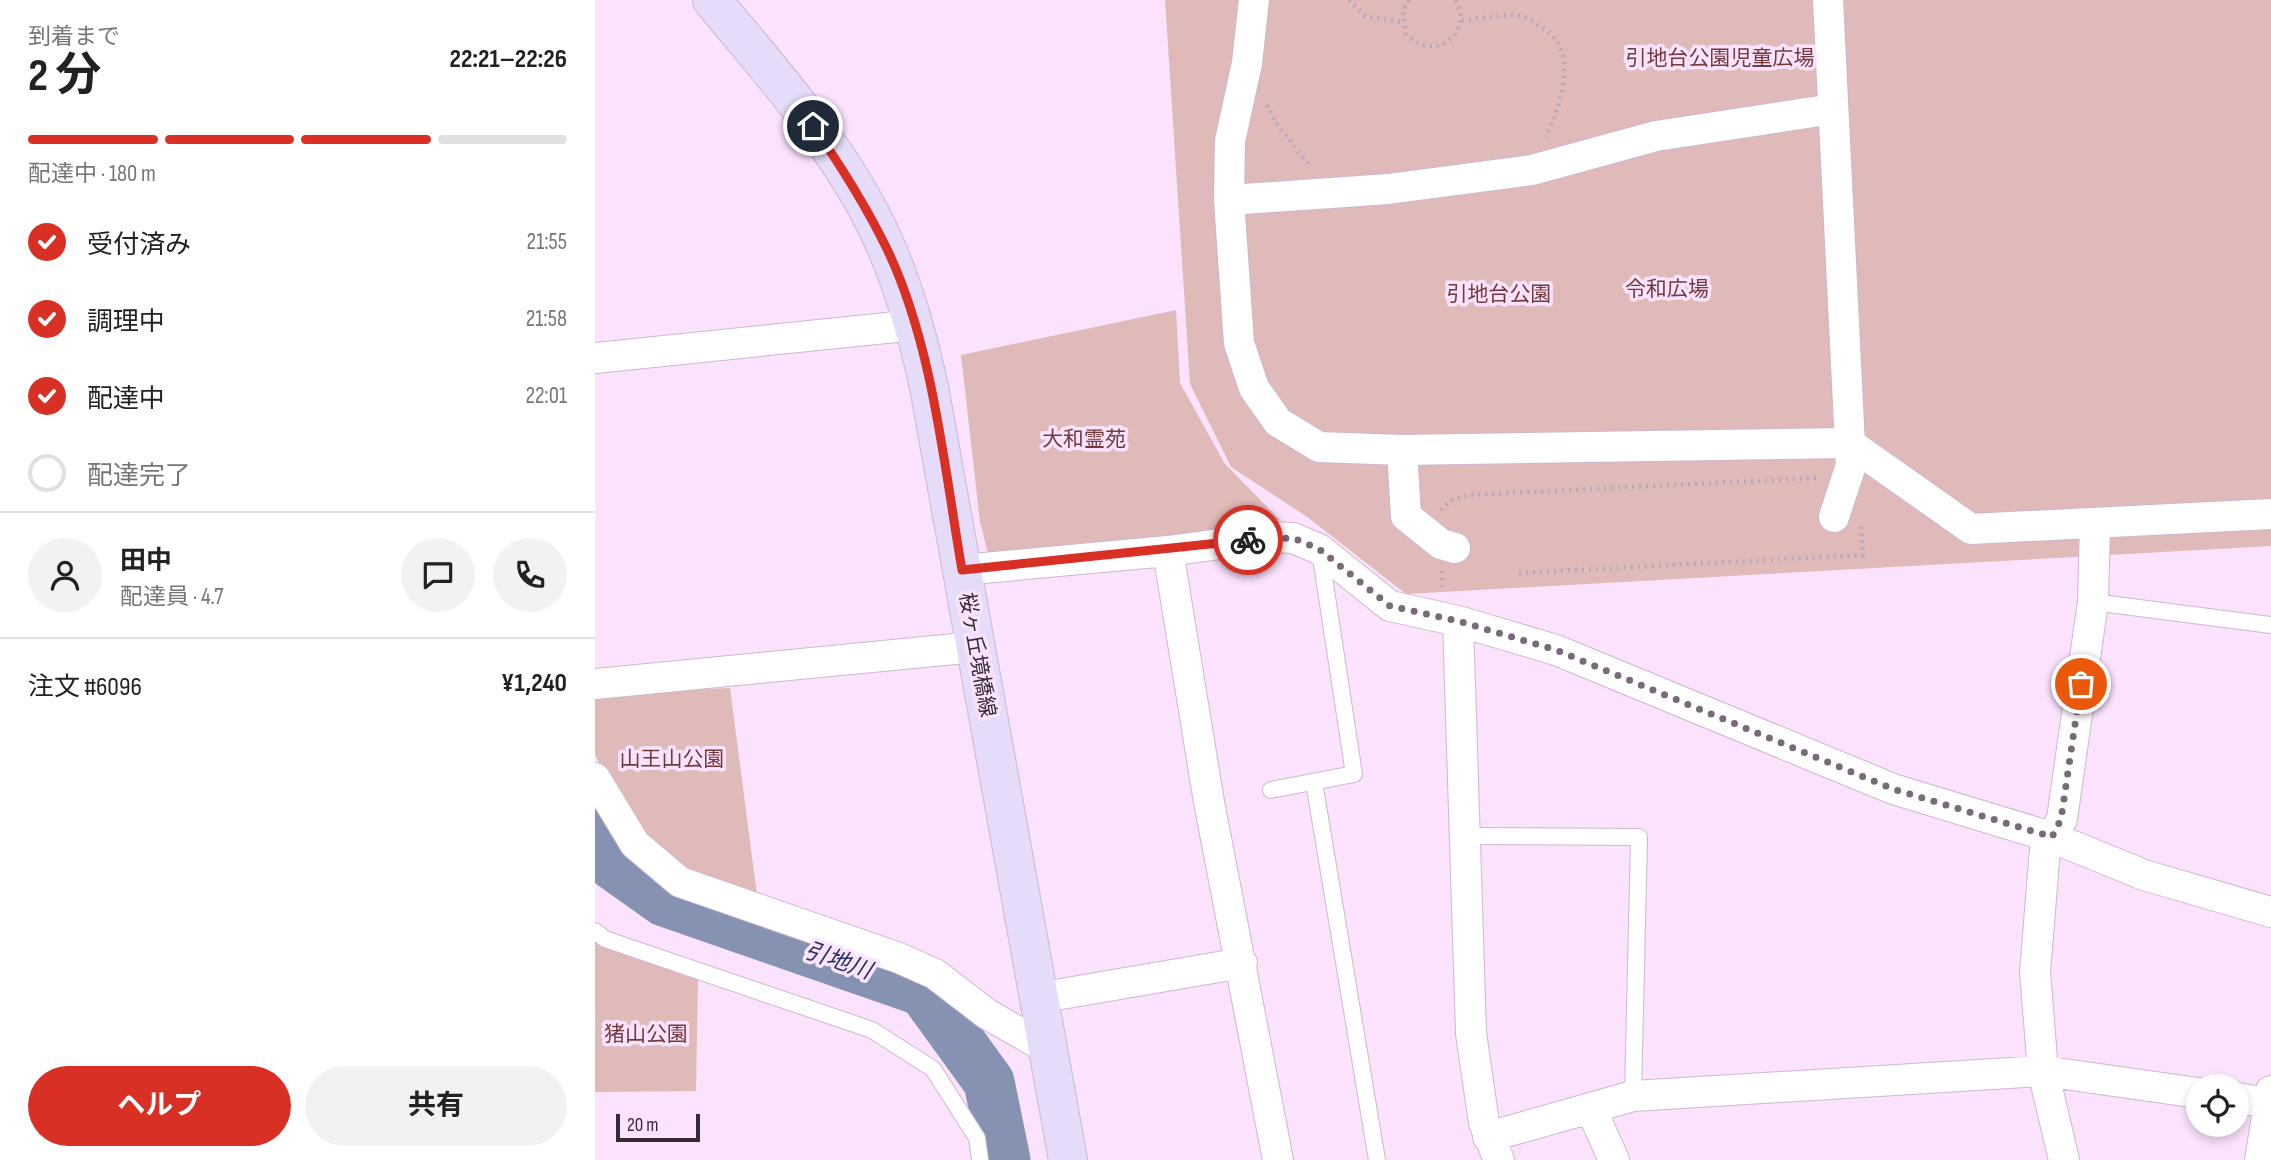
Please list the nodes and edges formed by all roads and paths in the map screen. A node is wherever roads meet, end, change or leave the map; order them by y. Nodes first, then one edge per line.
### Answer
1 (712, 0) edge
2 (1254, 0) edge
3 (1349, 0) edge
4 (1409, 0) edge
5 (1455, 0) edge
6 (1828, 0) edge
7 (1462, 20) junction
8 (1402, 22) junction
9 (1247, 63) junction
10 (1833, 109) junction
11 (1532, 170) junction
12 (1319, 177) dead end
13 (1229, 200) junction
14 (915, 325) junction
15 (595, 358) edge
16 (1849, 443) junction
17 (1402, 450) junction
18 (1847, 477) junction
19 (2271, 514) edge
20 (1847, 516) joint
21 (2095, 524) junction
22 (1448, 546) junction
23 (1319, 549) junction
24 (1168, 551) junction
25 (962, 570) junction
26 (1519, 573) dead end
27 (2093, 603) junction
28 (1450, 620) junction
29 (2271, 625) edge
30 (975, 647) junction
31 (595, 684) edge
32 (595, 778) edge
33 (1314, 782) junction
34 (1271, 790) dead end
35 (1465, 836) junction
36 (2052, 837) junction
37 (2271, 912) edge
38 (595, 931) edge
39 (1242, 963) junction
40 (1038, 998) junction
41 (1048, 1049) junction
42 (2043, 1071) junction
43 (2186, 1091) edge
44 (1633, 1096) junction
45 (2270, 1097) edge
46 (2249, 1098) edge
47 (1591, 1109) junction
48 (1494, 1149) edge
49 (980, 1160) edge
50 (1067, 1160) edge
51 (1278, 1160) edge
52 (1377, 1160) edge
53 (1614, 1160) edge
54 (2064, 1160) edge
55 (2260, 1160) edge

1 - 14 street, 桜ヶ丘境橋線
2 - 9 street
3 - 8 path
4 - 8 path
5 - 7 path
6 - 10 street
7 - 8 path
7 - 11 path
9 - 12 path
9 - 13 street
10 - 11 street
10 - 16 street
11 - 13 street
13 - 17 street
14 - 15 street
14 - 25 street, 桜ヶ丘境橋線
16 - 17 street
16 - 18 street
16 - 21 street
17 - 22 street
18 - 20 street
18 - 22 path
19 - 21 street
20 - 26 path
21 - 27 street
22 - 28 path
23 - 24 street
23 - 28 street
23 - 33 lane
24 - 25 street
24 - 39 street
25 - 30 street, 桜ヶ丘境橋線
27 - 29 lane
27 - 36 street
28 - 35 street
28 - 36 street
30 - 31 street
30 - 40 street, 桜ヶ丘境橋線
32 - 41 street
33 - 34 lane
33 - 52 lane
35 - 44 lane
35 - 48 street
36 - 37 street
36 - 42 street
38 - 49 lane
39 - 40 street
39 - 51 street
40 - 41 street, 桜ヶ丘境橋線
41 - 50 street, 桜ヶ丘境橋線
42 - 43 street
42 - 44 street
42 - 54 street
44 - 47 street
45 - 46 street
45 - 55 street
47 - 48 street
47 - 53 street

